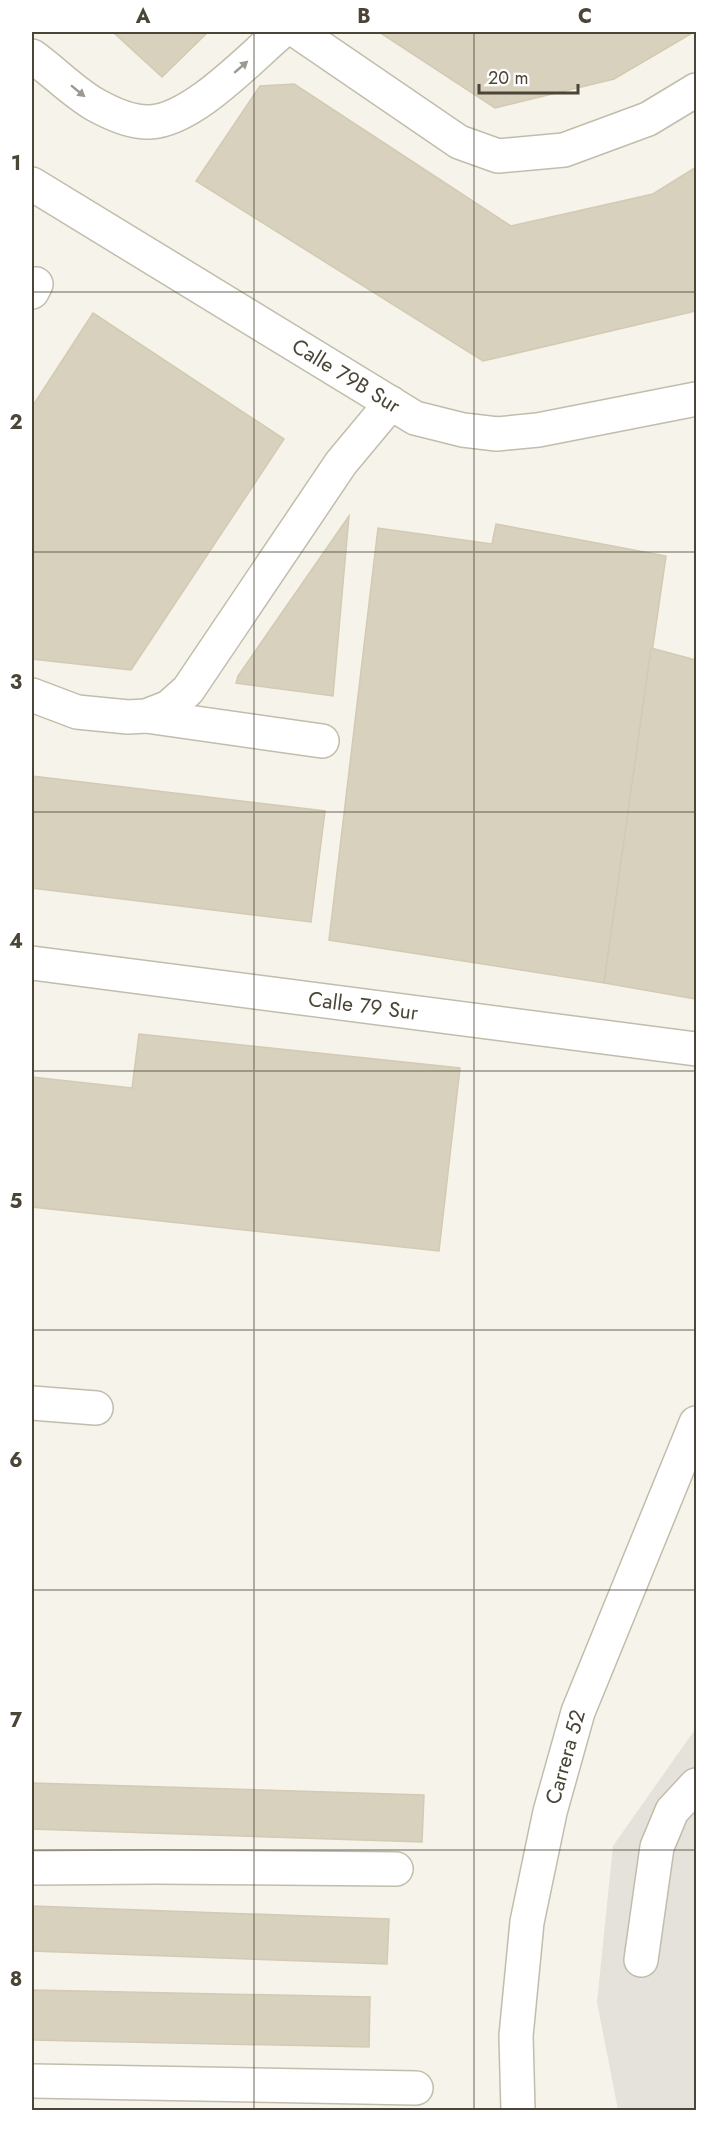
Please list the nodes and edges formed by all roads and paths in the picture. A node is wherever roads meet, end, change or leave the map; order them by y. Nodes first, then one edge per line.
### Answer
1 (281, 32) edge
2 (298, 32) edge
3 (32, 56) edge
4 (696, 90) edge
5 (32, 184) edge
6 (696, 399) edge
7 (391, 403) junction
8 (32, 695) edge
9 (146, 716) junction
10 (322, 741) dead end
11 (32, 963) edge
12 (696, 1050) edge
13 (32, 1403) edge
14 (96, 1408) dead end
15 (696, 1423) edge
16 (696, 1785) edge
17 (32, 1868) edge
18 (396, 1869) dead end
19 (640, 1960) dead end
20 (32, 2080) edge
21 (417, 2088) dead end
22 (518, 2110) edge

3 -> 1 street
2 - 4 street
5 - 7 street, Calle 79B Sur
6 - 7 street, Calle 79B Sur
7 - 9 street
8 - 9 street
9 - 10 street
11 - 12 street, Calle 79 Sur
13 - 14 street
15 - 22 street, Carrera 52
16 - 19 street
17 - 18 street
20 - 21 street

